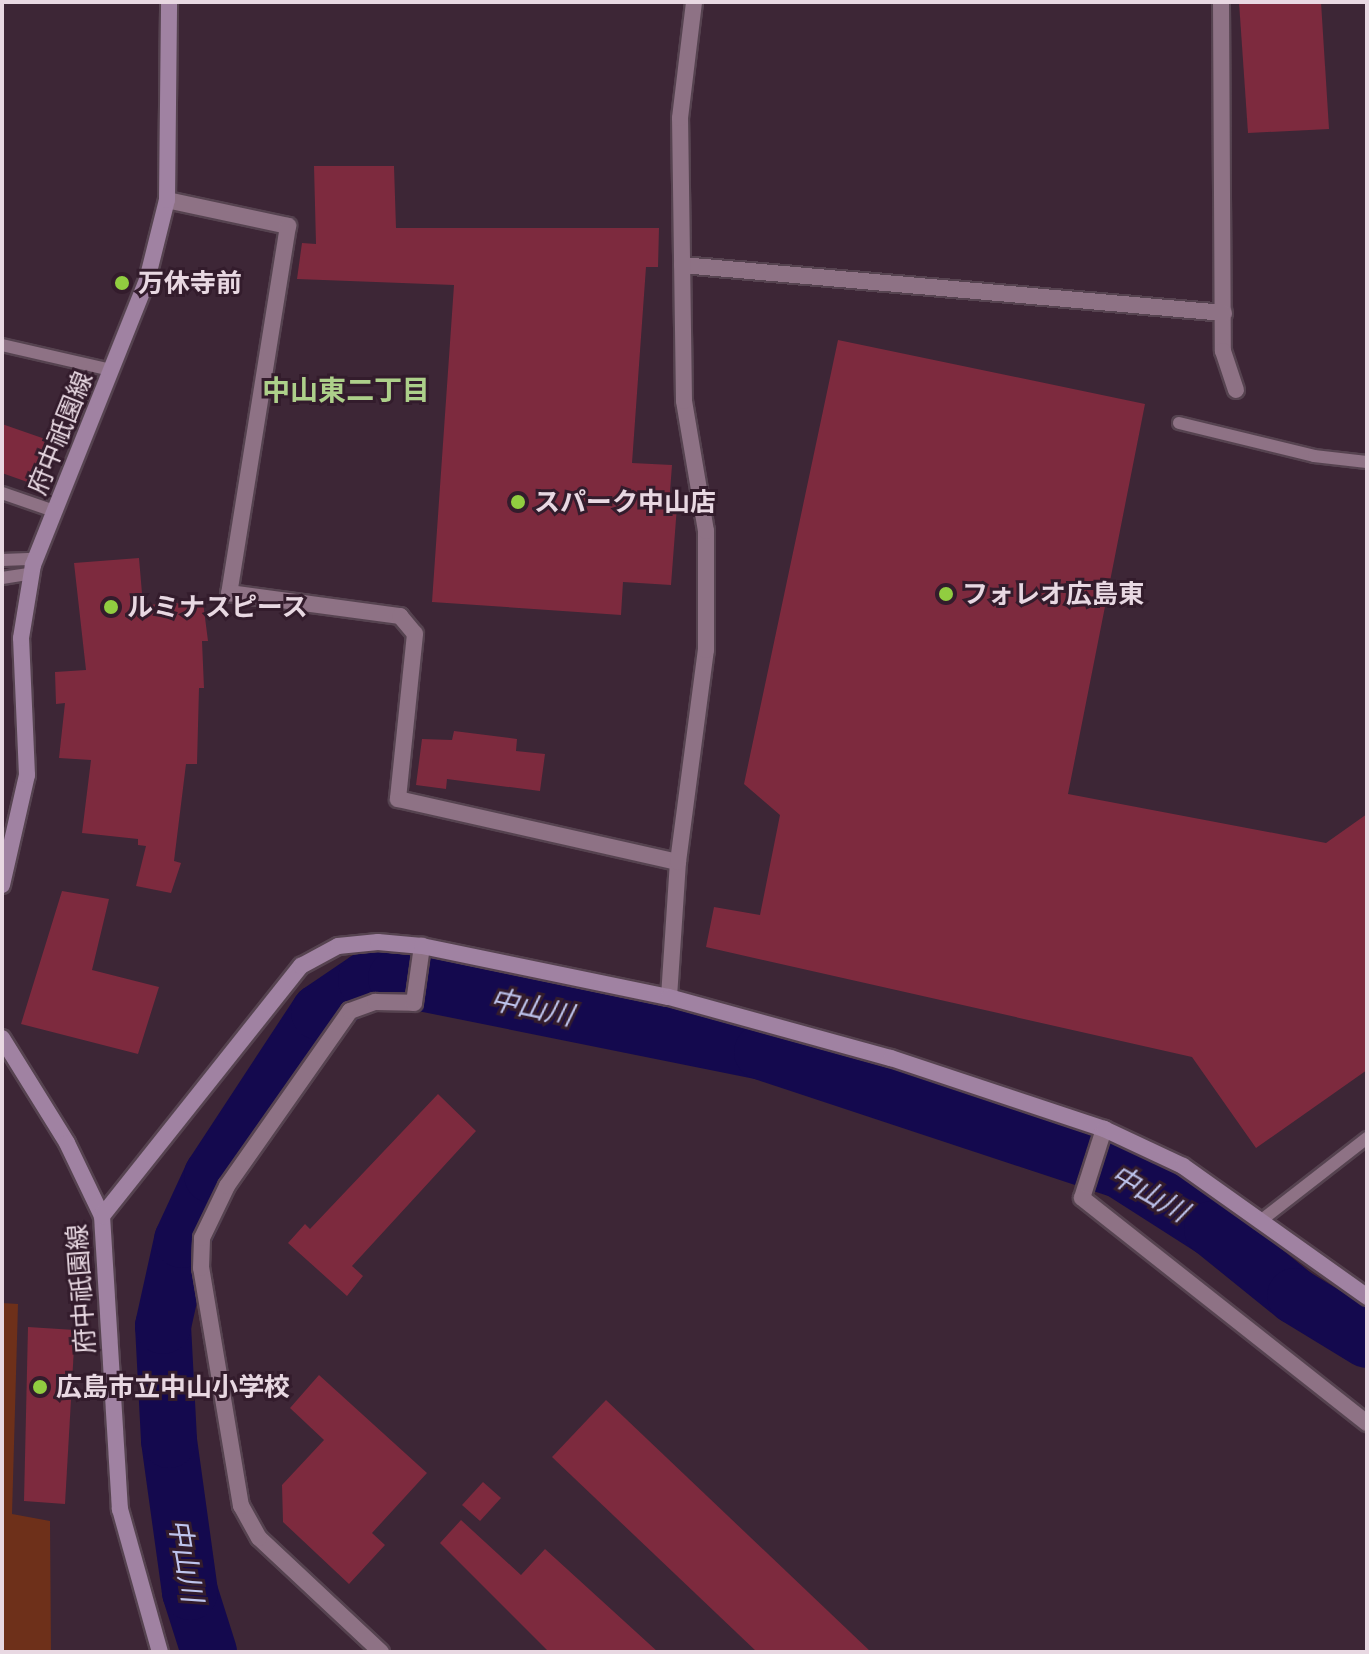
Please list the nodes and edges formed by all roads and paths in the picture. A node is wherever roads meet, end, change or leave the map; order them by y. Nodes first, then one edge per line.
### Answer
1 (169, 2) edge
2 (694, 2) edge
3 (1221, 2) edge
4 (167, 200) junction
5 (682, 265) junction
6 (1224, 313) junction
7 (2, 345) edge
8 (111, 370) junction
9 (1236, 390) dead end
10 (1179, 423) dead end
11 (1367, 462) edge
12 (2, 493) edge
13 (54, 511) junction
14 (2, 560) edge
15 (33, 566) junction
16 (2, 578) edge
17 (678, 862) junction
18 (2, 885) edge
19 (422, 952) junction
20 (669, 997) junction
21 (2, 1038) edge
22 (1104, 1129) junction
23 (1367, 1138) edge
24 (102, 1216) junction
25 (1259, 1222) junction
26 (1367, 1297) edge
27 (1367, 1423) edge
28 (160, 1652) edge
29 (381, 1652) edge

1 - 4 main road, 府中祇園線
2 - 5 street
3 - 6 street
4 - 8 main road, 府中祇園線
4 - 17 street
5 - 6 street
5 - 17 street
6 - 9 street
7 - 8 lane
8 - 13 main road, 府中祇園線
10 - 11 lane
12 - 13 lane
13 - 15 main road, 府中祇園線
14 - 15 lane
15 - 16 lane
15 - 18 main road, 府中祇園線
17 - 20 street
19 - 20 main road
19 - 24 main road
19 - 29 street
20 - 22 main road
21 - 24 main road, 府中祇園線
22 - 25 main road
22 - 27 street
23 - 25 lane
24 - 28 main road, 府中祇園線
25 - 26 main road

